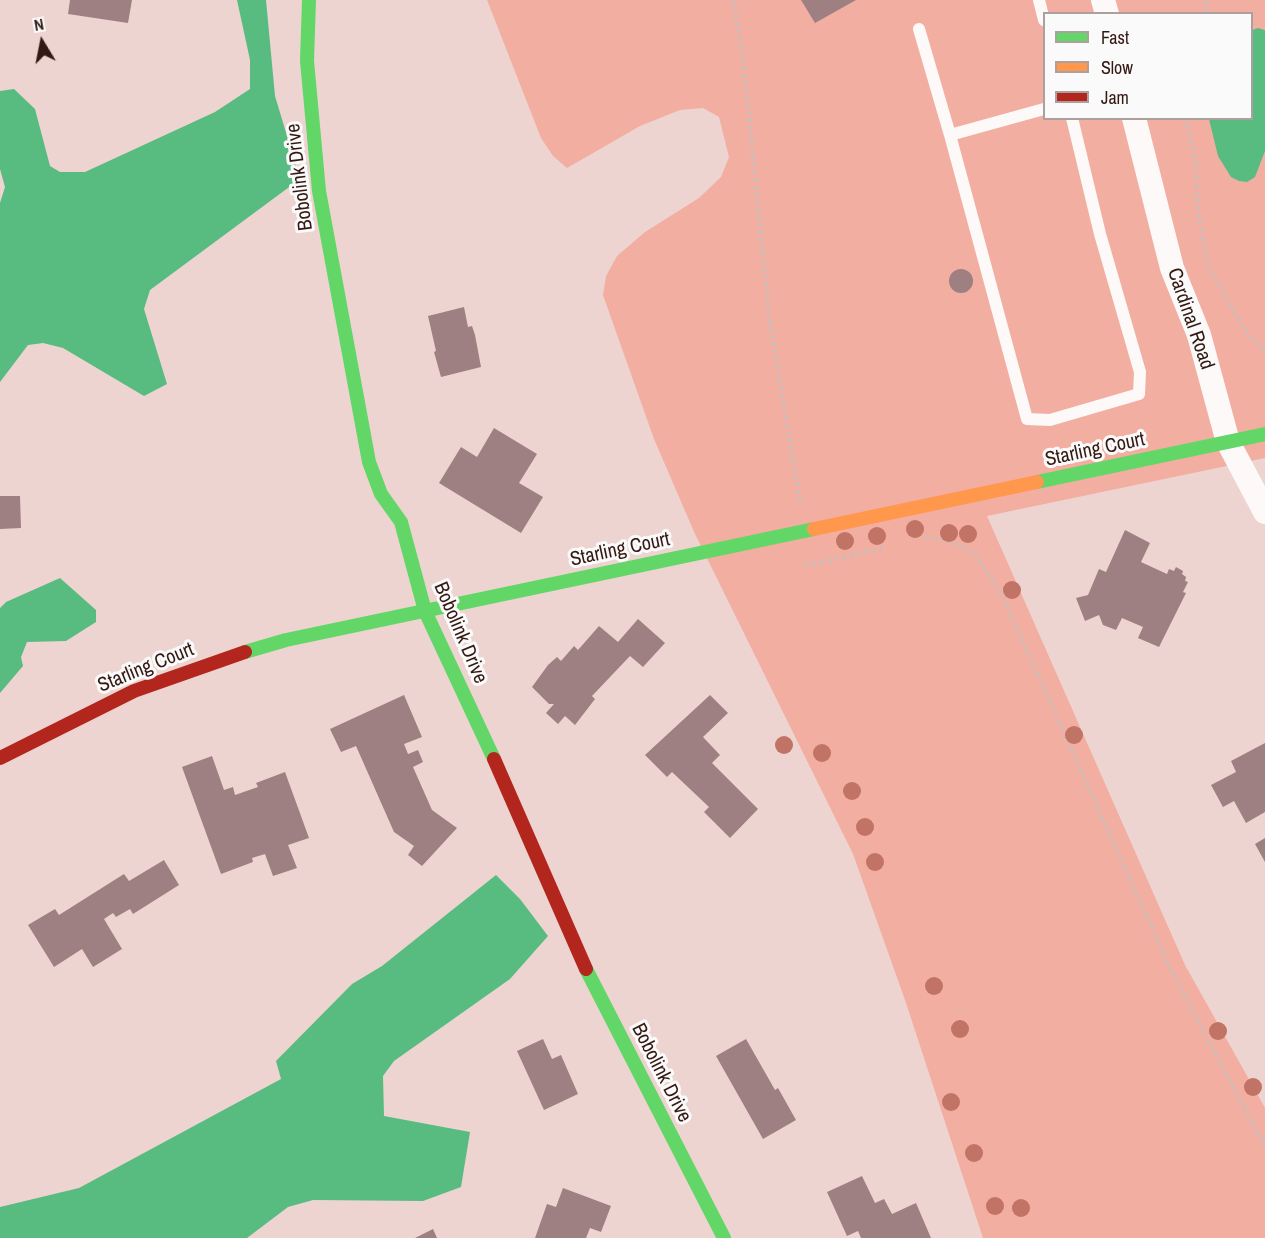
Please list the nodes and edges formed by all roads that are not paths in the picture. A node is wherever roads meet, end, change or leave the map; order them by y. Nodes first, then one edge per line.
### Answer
1 (309, 0) edge
2 (1039, 0) edge
3 (1043, 16) edge
4 (919, 29) dead end
5 (1043, 109) edge
6 (1072, 120) edge
7 (1135, 120) edge
8 (950, 135) junction
9 (1265, 434) edge
10 (1228, 442) junction
11 (1265, 512) edge
12 (425, 611) junction
13 (0, 758) edge
14 (724, 1238) edge

1 - 12 street, Bobolink Drive
2 - 3 lane
4 - 8 lane
5 - 8 lane
6 - 8 lane
7 - 10 street, Cardinal Road
9 - 10 street, Starling Court
10 - 11 street, Cardinal Road
10 - 12 street, Starling Court
12 - 13 street, Starling Court
12 - 14 street, Bobolink Drive

